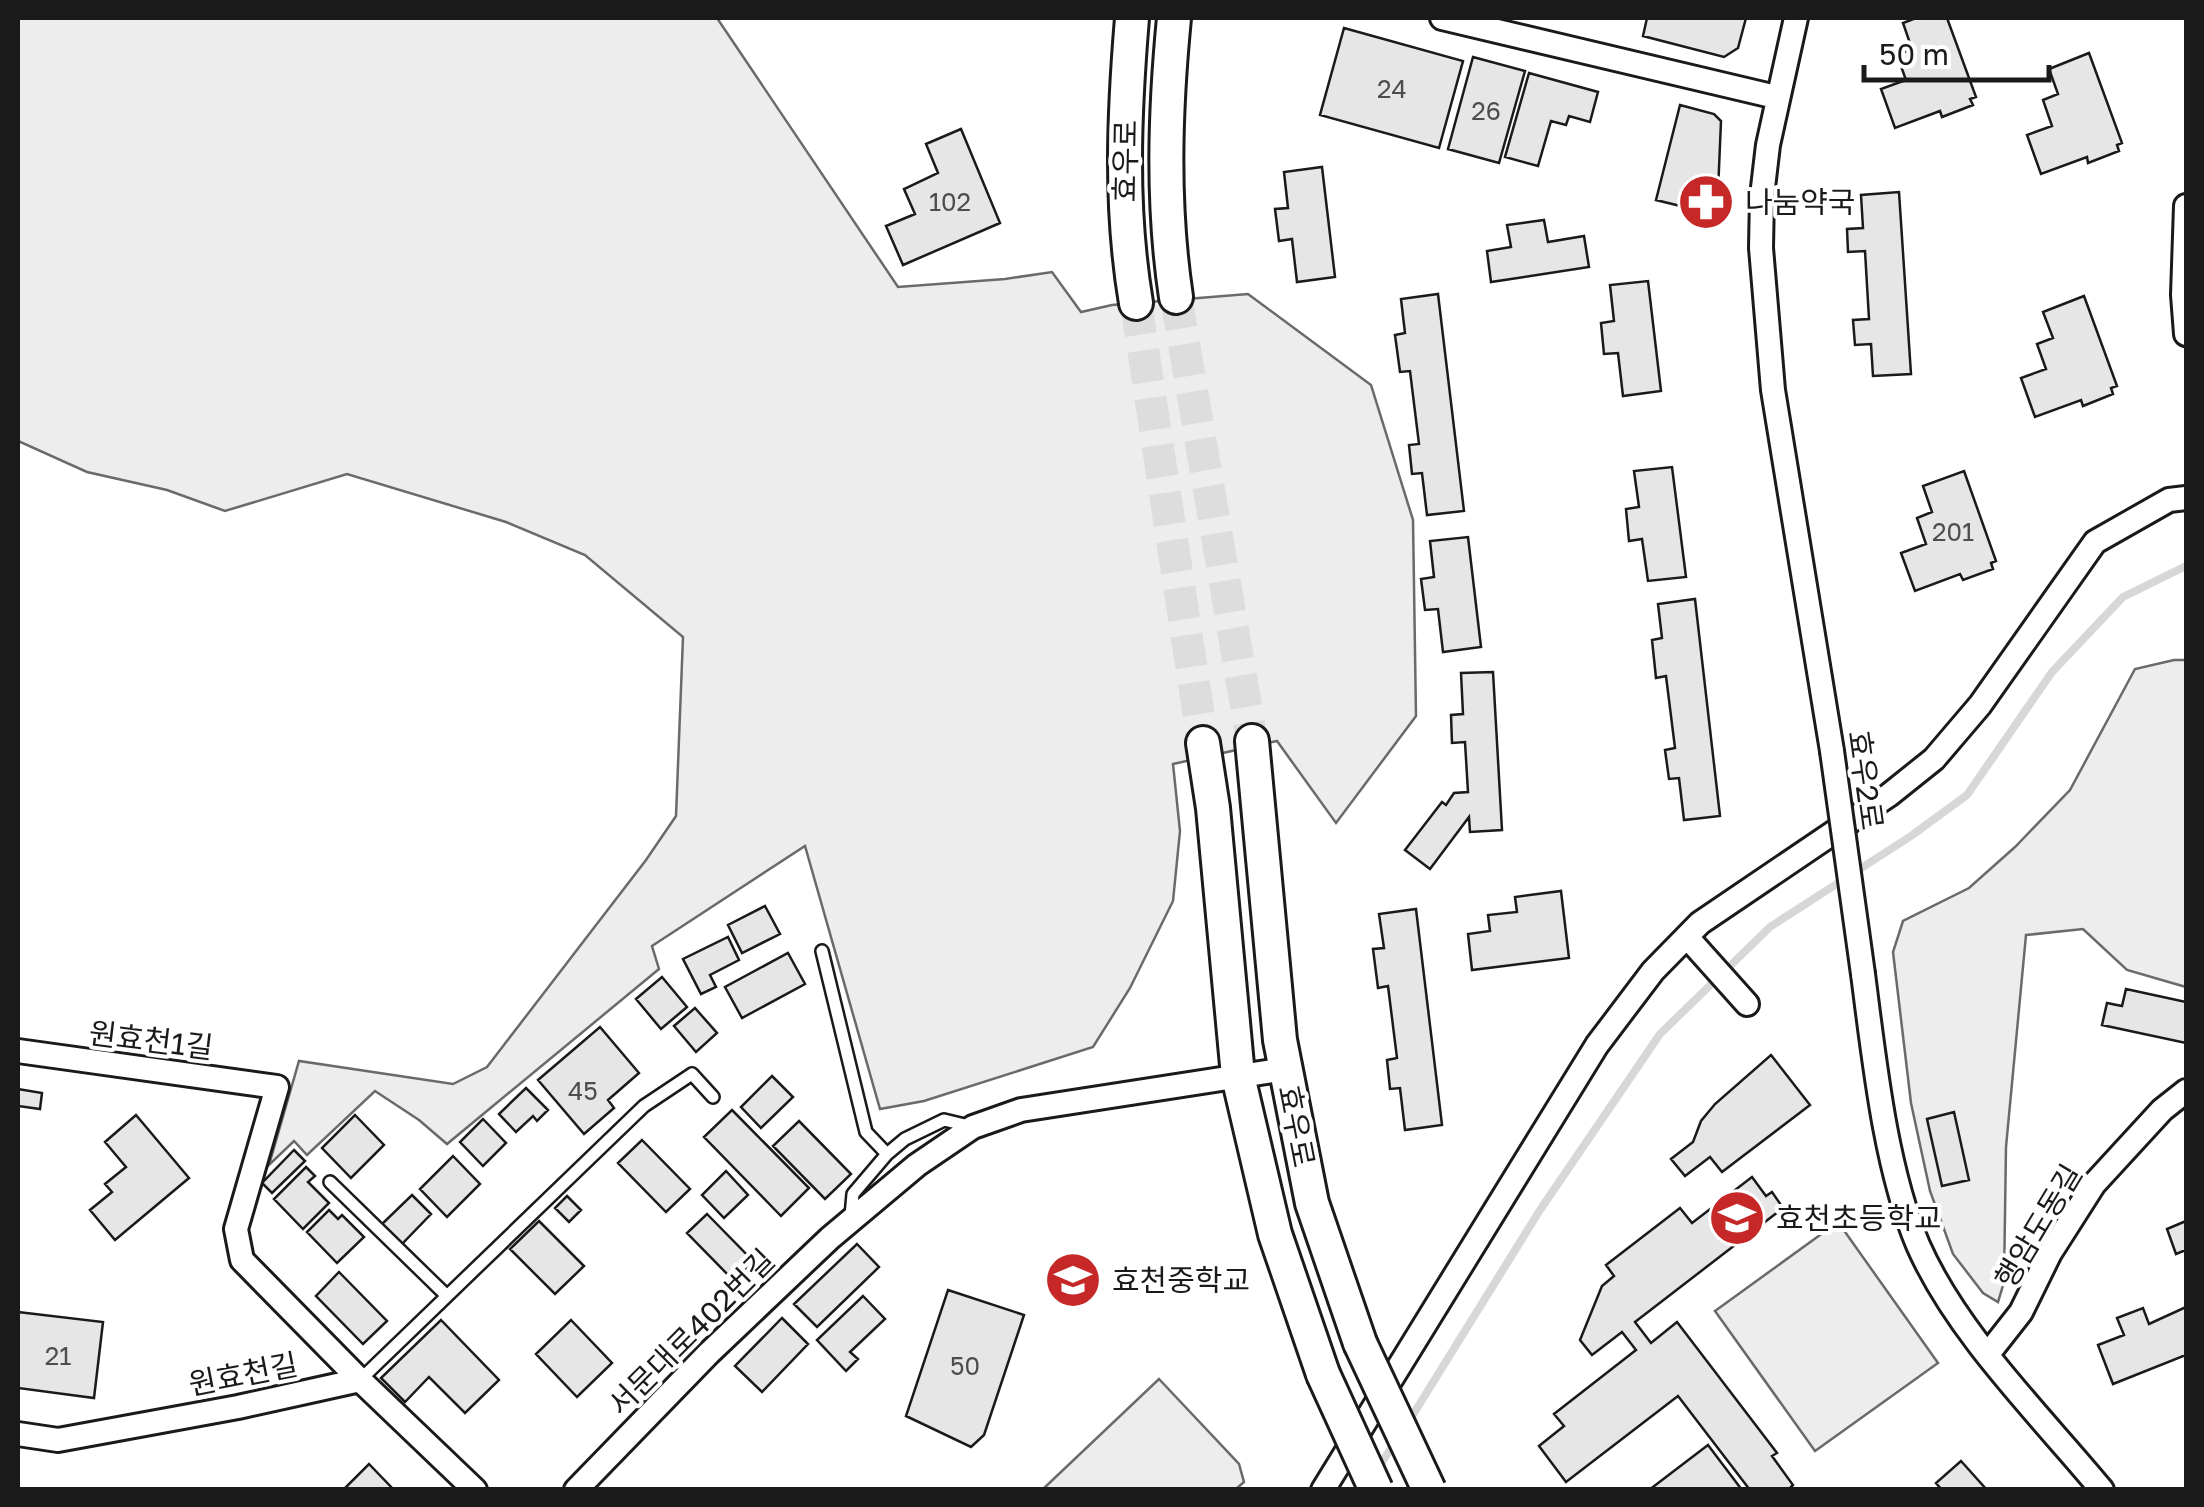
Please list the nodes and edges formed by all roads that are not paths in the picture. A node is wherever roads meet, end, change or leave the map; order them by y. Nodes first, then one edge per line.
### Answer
1 (1132, 18) edge
2 (1174, 18) edge
3 (1442, 18) edge
4 (1796, 18) edge
5 (1776, 97) junction
6 (2186, 206) edge
7 (1176, 297) tunnel mouth
8 (1136, 303) tunnel mouth
9 (2186, 334) edge
10 (2186, 498) edge
11 (1252, 741) tunnel mouth
12 (1203, 743) tunnel mouth
13 (1693, 944) junction
14 (822, 951) dead end
15 (1742, 1000) dead end
16 (18, 1051) edge
17 (1286, 1069) junction
18 (1238, 1076) junction
19 (2186, 1091) edge
20 (713, 1097) dead end
21 (973, 1127) junction
22 (887, 1154) junction
23 (330, 1182) dead end
24 (851, 1220) junction
25 (447, 1296) junction
26 (1988, 1354) junction
27 (360, 1380) junction
28 (18, 1434) edge
29 (475, 1490) edge
30 (576, 1490) edge
31 (1322, 1490) edge
32 (1376, 1490) edge
33 (1430, 1490) edge
34 (2102, 1490) edge

1 - 8 main road, 효우로
2 - 7 main road, 효우로
3 - 5 street
4 - 5 street, 효우2로
5 - 26 street, 효우2로, bridge
6 - 9 street
10 - 13 street
11 - 17 main road, 효우로
12 - 18 main road, 효우로
13 - 15 street
13 - 31 street
14 - 22 lane
16 - 27 street, 원효천1길
17 - 18 street, 서문대로402번길
17 - 33 main road, 효우로, bridge
18 - 21 street, 서문대로402번길
18 - 32 main road, 효우로, bridge
19 - 26 street, 행암도동길
20 - 25 lane
21 - 22 lane, 서문대로402번길
21 - 24 street, 서문대로402번길
22 - 24 lane, 서문대로402번길
23 - 25 lane
24 - 30 street, 서문대로402번길
25 - 27 lane
26 - 34 street, 효우2로
27 - 28 street, 원효천길
27 - 29 street

